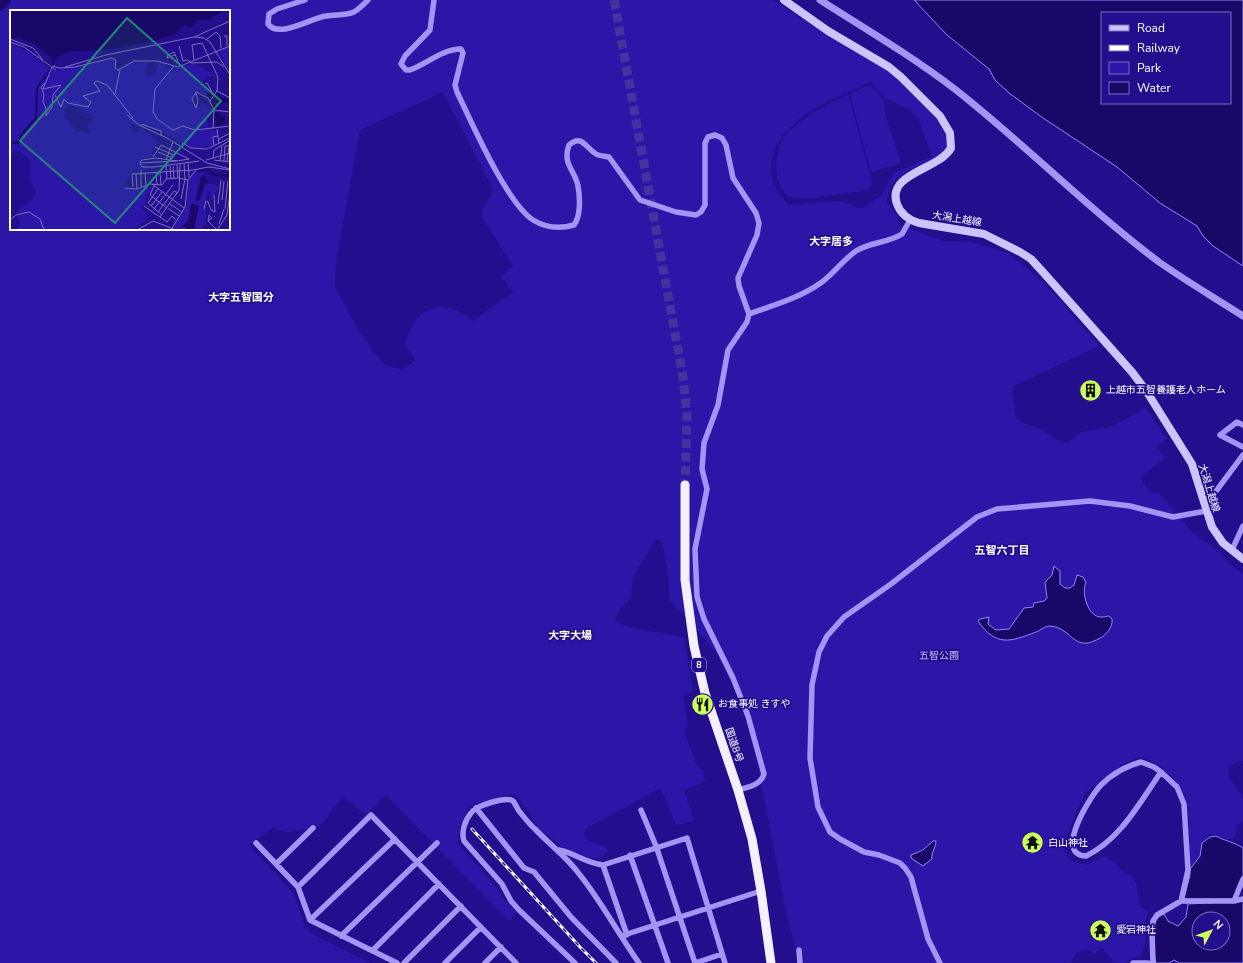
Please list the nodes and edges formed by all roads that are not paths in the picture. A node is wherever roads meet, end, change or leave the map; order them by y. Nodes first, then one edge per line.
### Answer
1 (305, 0) edge
2 (368, 0) edge
3 (434, 0) edge
4 (784, 0) edge
5 (820, 0) edge
6 (910, 220) junction
7 (749, 314) junction
8 (1243, 316) edge
9 (1243, 425) edge
10 (1243, 447) edge
11 (1243, 455) edge
12 (685, 485) tunnel mouth
13 (1205, 509) junction
14 (1243, 526) edge
15 (1232, 550) junction
16 (1243, 559) edge
17 (1161, 772) junction
18 (738, 790) junction
19 (476, 808) junction
20 (641, 810) dead end
21 (313, 828) dead end
22 (394, 839) junction
23 (256, 842) dead end
24 (437, 843) dead end
25 (656, 846) junction
26 (559, 850) junction
27 (630, 855) junction
28 (417, 862) junction
29 (276, 864) junction
30 (603, 864) junction
31 (1243, 879) edge
32 (439, 884) junction
33 (298, 887) junction
34 (761, 891) junction
35 (1243, 899) edge
36 (1181, 901) junction
37 (1234, 901) junction
38 (461, 906) junction
39 (708, 908) junction
40 (679, 917) junction
41 (310, 920) junction
42 (654, 926) junction
43 (481, 927) junction
44 (627, 935) junction
45 (341, 936) junction
46 (621, 936) junction
47 (501, 947) junction
48 (373, 950) junction
49 (799, 950) dead end
50 (722, 954) junction
51 (397, 963) edge
52 (404, 963) edge
53 (445, 963) edge
54 (485, 963) edge
55 (516, 963) edge
56 (575, 963) edge
57 (616, 963) edge
58 (639, 963) edge
59 (668, 963) edge
60 (695, 963) edge
61 (725, 963) edge
62 (771, 963) edge
63 (800, 963) edge
64 (940, 963) edge
65 (1133, 963) edge
66 (1148, 963) edge
67 (1153, 963) edge

1 - 2 street
3 - 7 street
4 - 6 main road
5 - 8 street
6 - 7 street
6 - 13 main road, 大潟上越線
7 - 18 street
9 - 10 street
11 - 13 street
12 - 18 highway, 国道8号 / 8
13 - 15 main road, 大潟上越線
13 - 64 street
14 - 15 street
15 - 16 main road, 大潟上越線
17 - 17 street
17 - 36 street
18 - 34 highway, 国道8号 / 8
19 - 26 street
19 - 56 street
19 - 57 street
20 - 25 street
21 - 29 street
22 - 28 street
22 - 33 street
22 - 41 street
23 - 29 street
24 - 28 street
25 - 27 street
25 - 39 street
25 - 40 street
26 - 30 street
26 - 46 street
27 - 30 street
27 - 42 street
28 - 32 street
28 - 45 street
29 - 33 street
30 - 44 street
31 - 37 street
32 - 38 street
32 - 48 street
33 - 41 street
34 - 39 street
34 - 62 highway, 国道8号 / 8
35 - 37 street
36 - 37 street
36 - 67 street
38 - 43 street
38 - 52 street
39 - 40 street
39 - 50 street
40 - 42 street
40 - 60 street
41 - 45 street
42 - 44 street
42 - 59 street
43 - 47 street
43 - 53 street
44 - 46 street
45 - 48 street
46 - 58 street
47 - 54 street
47 - 55 street
48 - 51 street
49 - 63 street
50 - 60 street
50 - 61 street
65 - 66 street

